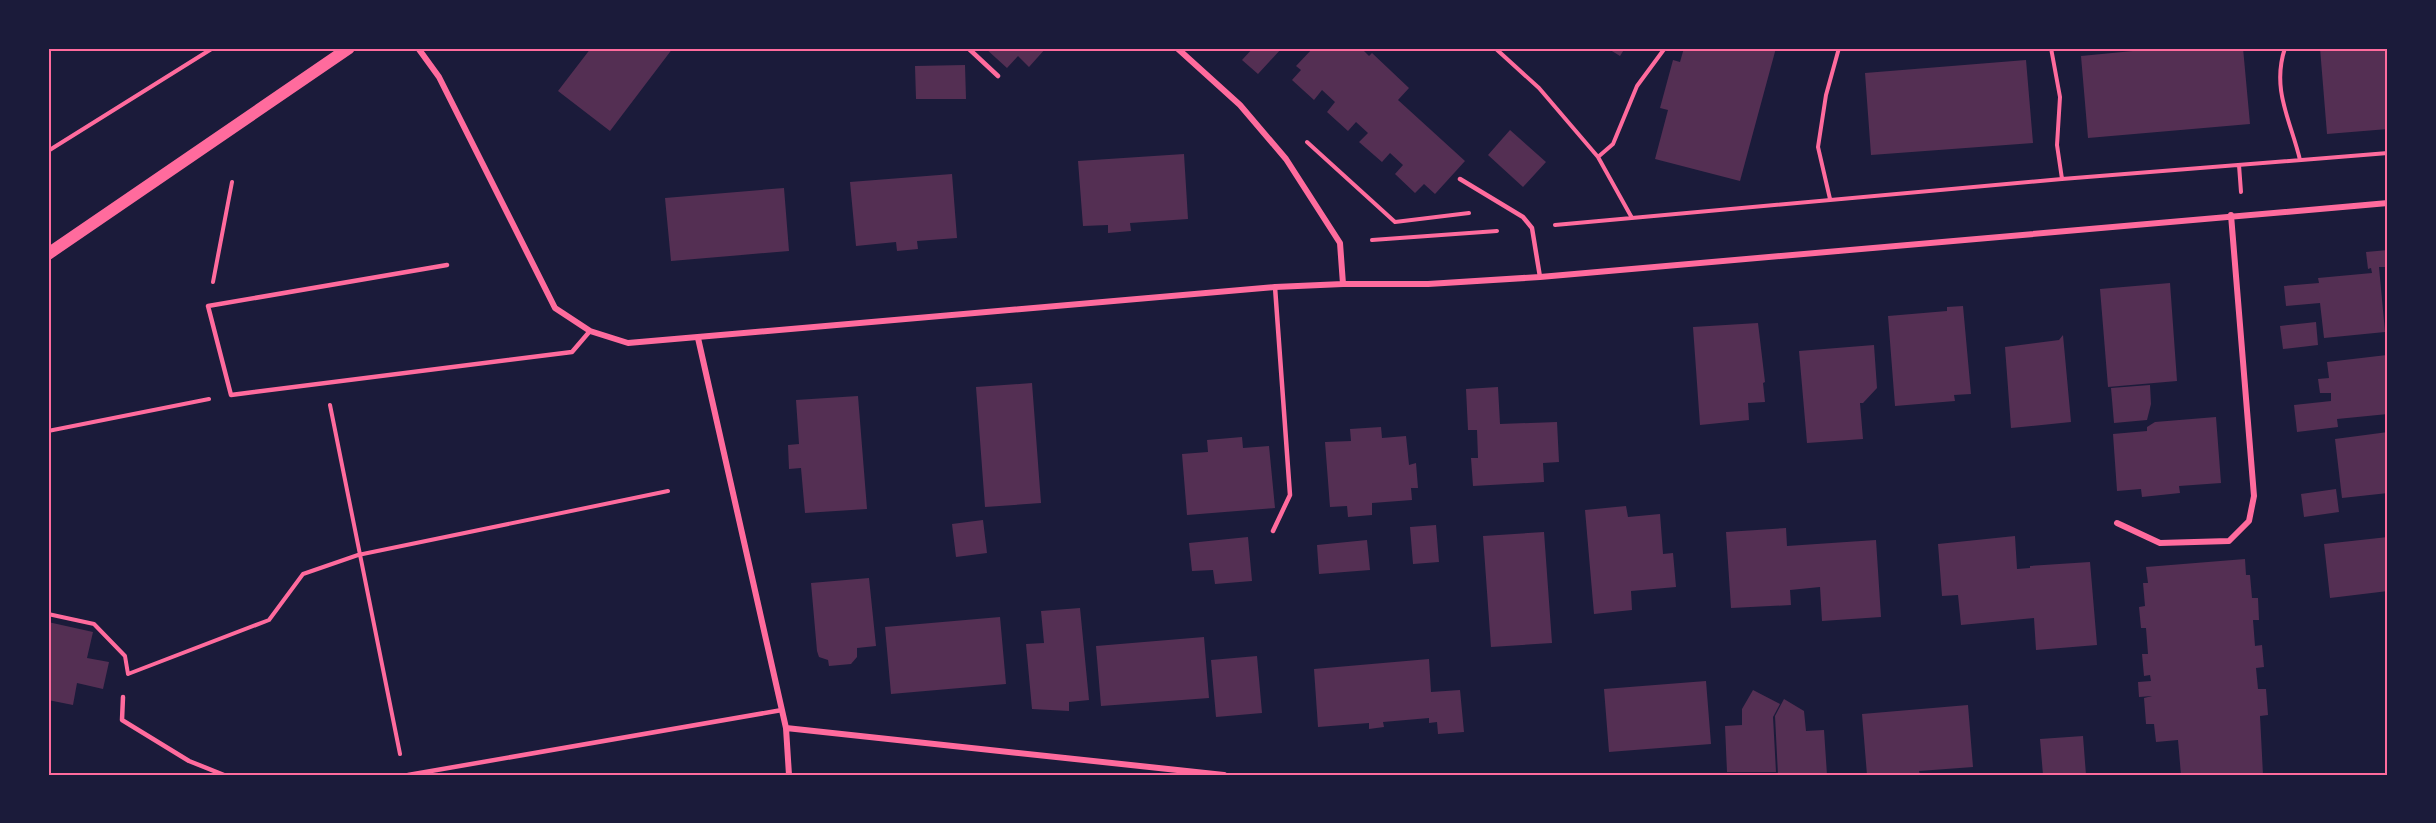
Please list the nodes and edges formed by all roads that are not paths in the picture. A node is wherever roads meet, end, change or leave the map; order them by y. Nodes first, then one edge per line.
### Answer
1 (349, 48) edge
2 (418, 48) edge
3 (968, 48) edge
4 (1176, 48) edge
5 (998, 76) dead end
6 (1461, 178) dead end
7 (2388, 203) edge
8 (2231, 215) junction
9 (48, 254) edge
10 (447, 265) dead end
11 (1540, 277) junction
12 (1343, 284) junction
13 (1275, 286) junction
14 (590, 331) junction
15 (698, 338) junction
16 (2117, 523) dead end
17 (1273, 531) dead end
18 (123, 698) dead end
19 (782, 710) junction
20 (786, 728) junction
21 (224, 775) edge
22 (408, 775) edge
23 (789, 775) edge
24 (1224, 775) edge

1 - 9 main road
2 - 14 street
3 - 5 lane
4 - 12 street
6 - 11 lane
7 - 8 street
8 - 11 street
8 - 16 street
10 - 14 lane
11 - 12 street
12 - 13 street
13 - 15 street
13 - 17 lane
14 - 15 street
15 - 19 street
18 - 21 lane
19 - 20 street
19 - 22 lane
20 - 23 street
20 - 24 street

